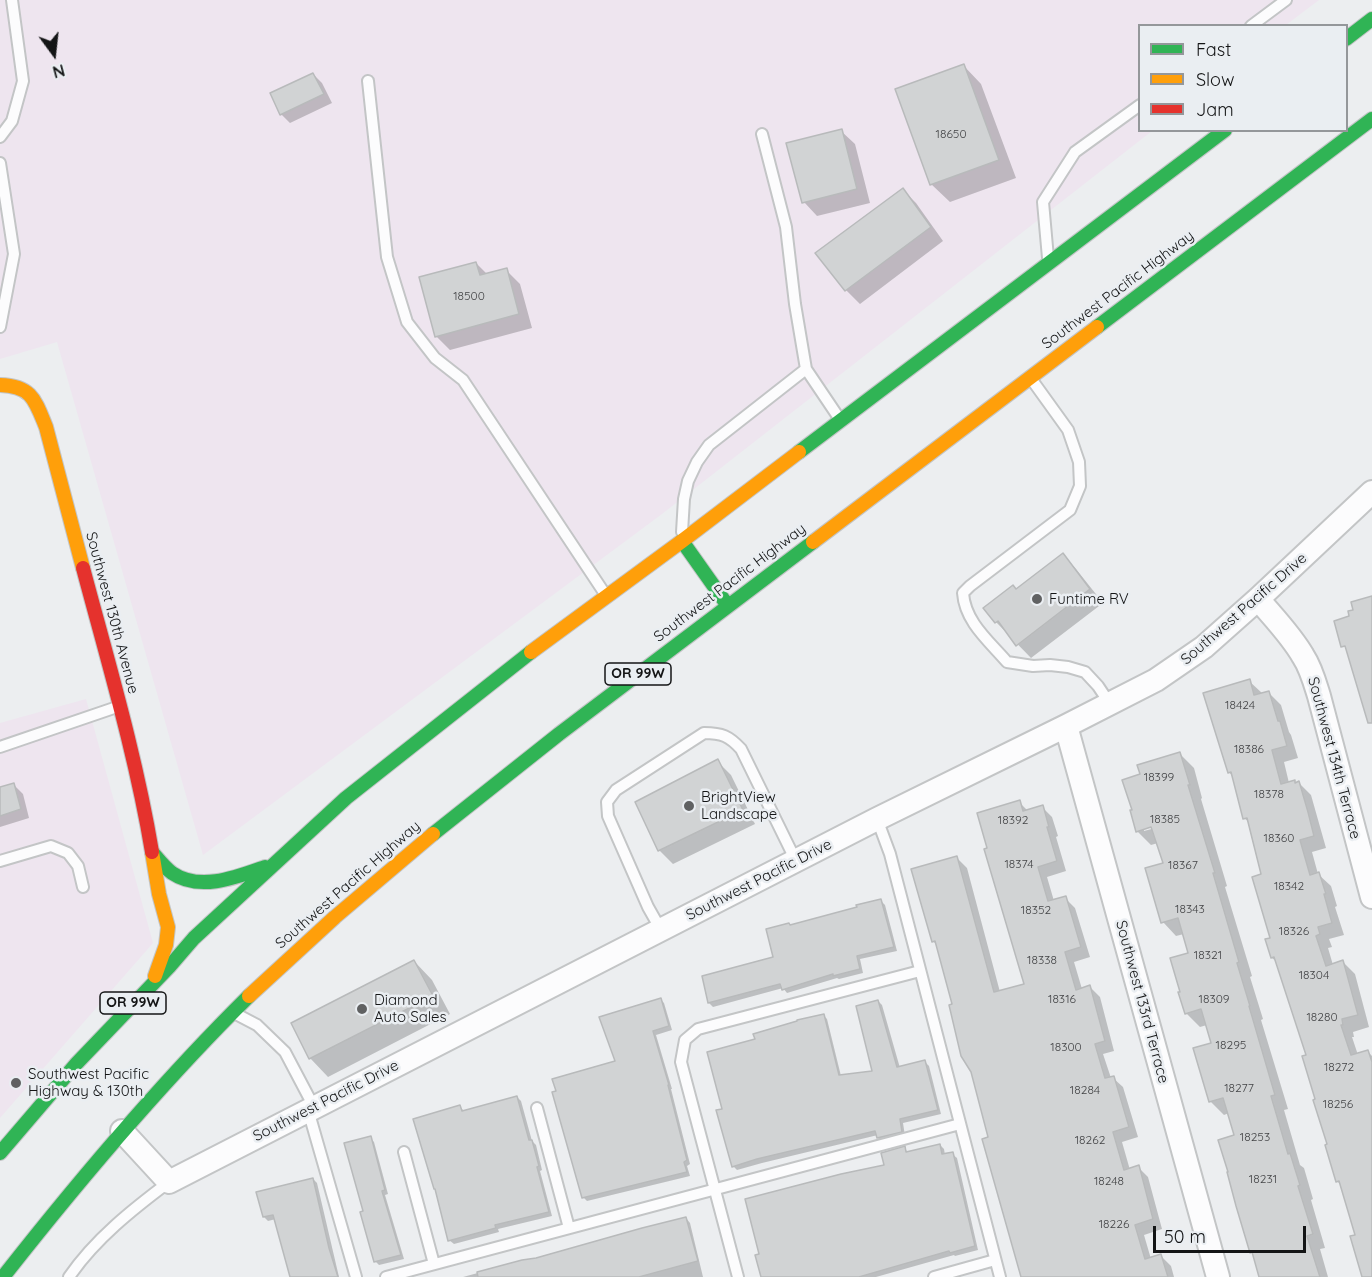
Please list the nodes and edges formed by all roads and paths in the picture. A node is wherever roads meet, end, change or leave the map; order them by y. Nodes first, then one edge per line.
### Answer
1 (12, 0) edge
2 (1286, 0) edge
3 (1372, 19) edge
4 (1254, 24) edge
5 (1348, 38) edge
6 (368, 81) dead end
7 (1138, 106) edge
8 (1372, 119) edge
9 (1222, 132) edge
10 (762, 134) dead end
11 (0, 137) edge
12 (0, 163) edge
13 (4, 222) edge
14 (1049, 264) junction
15 (0, 327) edge
16 (806, 369) junction
17 (1030, 377) junction
18 (0, 385) edge
19 (841, 421) junction
20 (1372, 492) edge
21 (682, 541) junction
22 (607, 596) junction
23 (1258, 599) junction
24 (728, 606) junction
25 (1110, 704) junction
26 (120, 706) junction
27 (1066, 726) junction
28 (0, 747) edge
29 (876, 819) junction
30 (152, 852) junction
31 (0, 861) edge
32 (796, 861) junction
33 (275, 862) junction
34 (83, 887) dead end
35 (1372, 897) edge
36 (661, 930) junction
37 (920, 971) junction
38 (153, 983) junction
39 (232, 1012) junction
40 (537, 1108) dead end
41 (311, 1109) junction
42 (960, 1124) junction
43 (122, 1131) junction
44 (404, 1152) dead end
45 (0, 1153) edge
46 (169, 1182) junction
47 (714, 1189) junction
48 (569, 1228) junction
49 (995, 1260) junction
50 (434, 1263) junction
51 (3, 1277) edge
52 (69, 1277) edge
53 (356, 1277) edge
54 (386, 1277) edge
55 (738, 1277) edge
56 (934, 1277) edge
57 (1000, 1277) edge
58 (1218, 1277) edge

1 - 11 lane
2 - 4 lane
3 - 5 main road
6 - 22 lane
7 - 14 lane
8 - 17 main road, Southwest Pacific Highway / OR 99W
9 - 14 main road, OR 99W
10 - 16 lane
12 - 13 lane
13 - 15 lane
14 - 19 main road, OR 99W
16 - 19 lane
16 - 21 lane
17 - 24 main road, Southwest Pacific Highway / OR 99W
17 - 25 lane
18 - 26 main road, Southwest 130th Avenue
19 - 21 main road, OR 99W
20 - 23 street, Southwest Pacific Drive
21 - 22 main road, OR 99W
21 - 24 main road
22 - 33 main road, OR 99W
23 - 25 street, Southwest Pacific Drive
23 - 35 street, Southwest 134th Terrace
24 - 39 main road, Southwest Pacific Highway / OR 99W
25 - 27 street, Southwest Pacific Drive
26 - 28 lane
26 - 30 main road, Southwest 130th Avenue
27 - 29 street, Southwest Pacific Drive
27 - 58 street, Southwest 133rd Terrace
29 - 32 street, Southwest Pacific Drive
29 - 37 lane
30 - 33 main road
30 - 38 main road, Southwest 130th Avenue
31 - 34 lane
32 - 36 street, Southwest Pacific Drive
32 - 36 lane
33 - 38 main road, OR 99W
36 - 41 street, Southwest Pacific Drive
37 - 42 lane
37 - 47 lane
38 - 45 main road, OR 99W
39 - 41 lane
39 - 43 main road, Southwest Pacific Highway / OR 99W
40 - 48 lane
41 - 46 street, Southwest Pacific Drive
41 - 53 lane
42 - 47 lane
42 - 49 lane
43 - 46 street
43 - 51 main road, Southwest Pacific Highway / OR 99W
44 - 50 lane
46 - 52 lane
47 - 48 lane
47 - 55 lane
48 - 50 lane
49 - 56 lane
49 - 57 lane
50 - 54 lane

